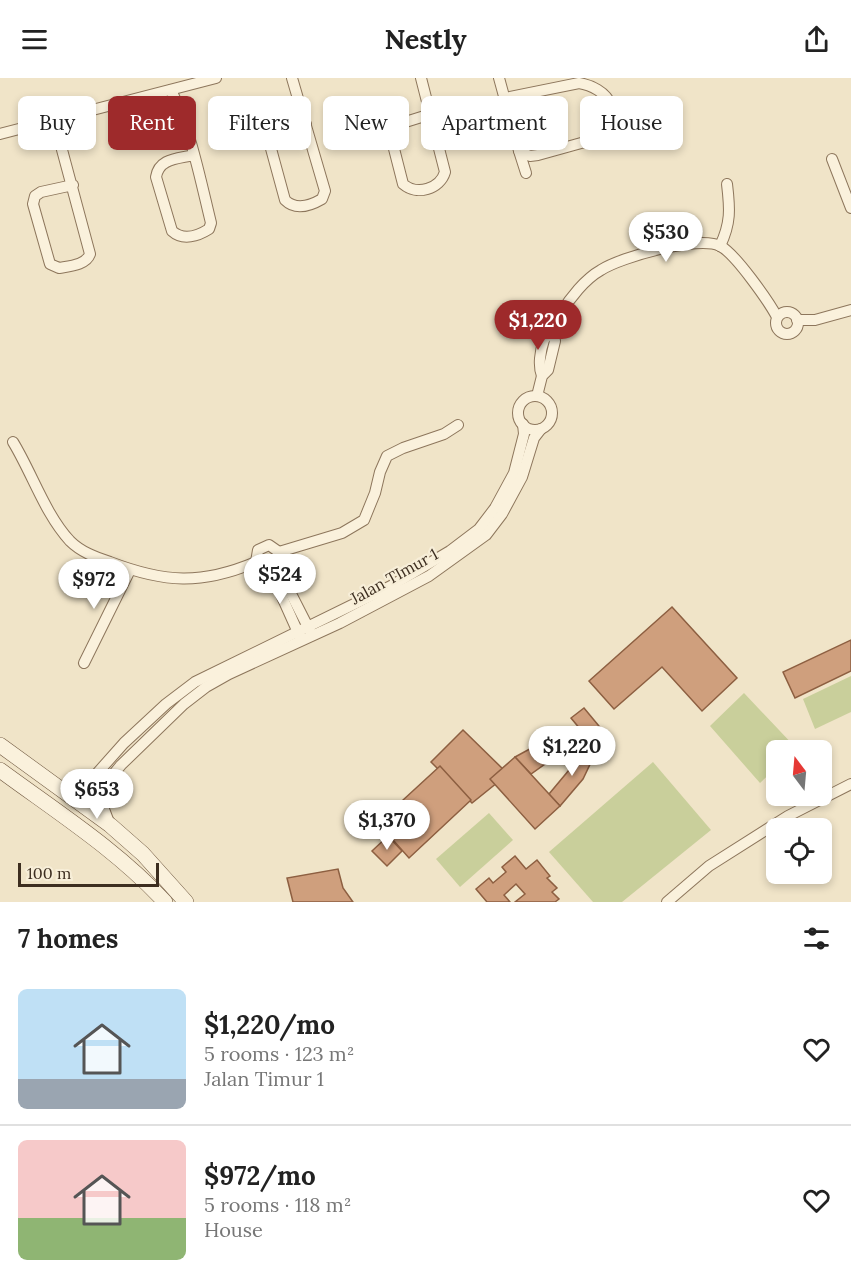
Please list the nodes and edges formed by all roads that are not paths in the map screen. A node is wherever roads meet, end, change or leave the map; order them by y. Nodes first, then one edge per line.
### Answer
1 (216, 78) edge
2 (292, 78) edge
3 (421, 78) edge
4 (499, 78) edge
5 (171, 90) junction
6 (297, 96) edge
7 (426, 96) edge
8 (504, 96) edge
9 (515, 96) edge
10 (96, 109) edge
11 (431, 114) joint
12 (306, 124) joint
13 (18, 129) edge
14 (0, 134) edge
15 (568, 147) edge
16 (63, 150) edge
17 (556, 150) edge
18 (519, 151) joint
19 (194, 155) junction
20 (832, 159) dead end
21 (526, 173) dead end
22 (727, 184) dead end
23 (73, 185) junction
24 (850, 205) edge
25 (720, 246) junction
26 (851, 310) edge
27 (777, 317) junction
28 (797, 320) junction
29 (537, 396) junction
30 (523, 424) junction
31 (458, 425) dead end
32 (541, 429) junction
33 (13, 442) dead end
34 (279, 552) junction
35 (256, 562) junction
36 (279, 564) junction
37 (130, 570) junction
38 (265, 570) junction
39 (304, 633) junction
40 (84, 663) dead end
41 (0, 745) edge
42 (0, 770) edge
43 (851, 784) edge
44 (56, 787) junction
45 (110, 825) junction
46 (165, 902) edge
47 (186, 902) edge
48 (667, 902) edge

1 - 5 street
2 - 6 street
3 - 7 street
4 - 8 street
5 - 10 street
5 - 19 street
9 - 15 street
11 - 11 street
12 - 12 street
13 - 14 street
16 - 23 street
17 - 18 street
18 - 21 street
19 - 19 street
20 - 24 street
22 - 25 street
23 - 23 street
25 - 27 street
25 - 29 street
26 - 28 street
27 - 28 street
27 - 28 street
29 - 30 street
29 - 32 street
30 - 32 street
30 - 39 street, Jalan TImur 1
31 - 34 street
32 - 39 street, Jalan TImur 1
33 - 37 street
34 - 35 street
34 - 36 street
35 - 37 street
35 - 38 street
36 - 38 street
36 - 39 street
37 - 40 street
38 - 39 street
39 - 44 street, Jalan TImur 1
39 - 45 street, Jalan TImur 1
41 - 44 main road
42 - 46 main road
43 - 48 street
44 - 45 main road
45 - 47 main road

